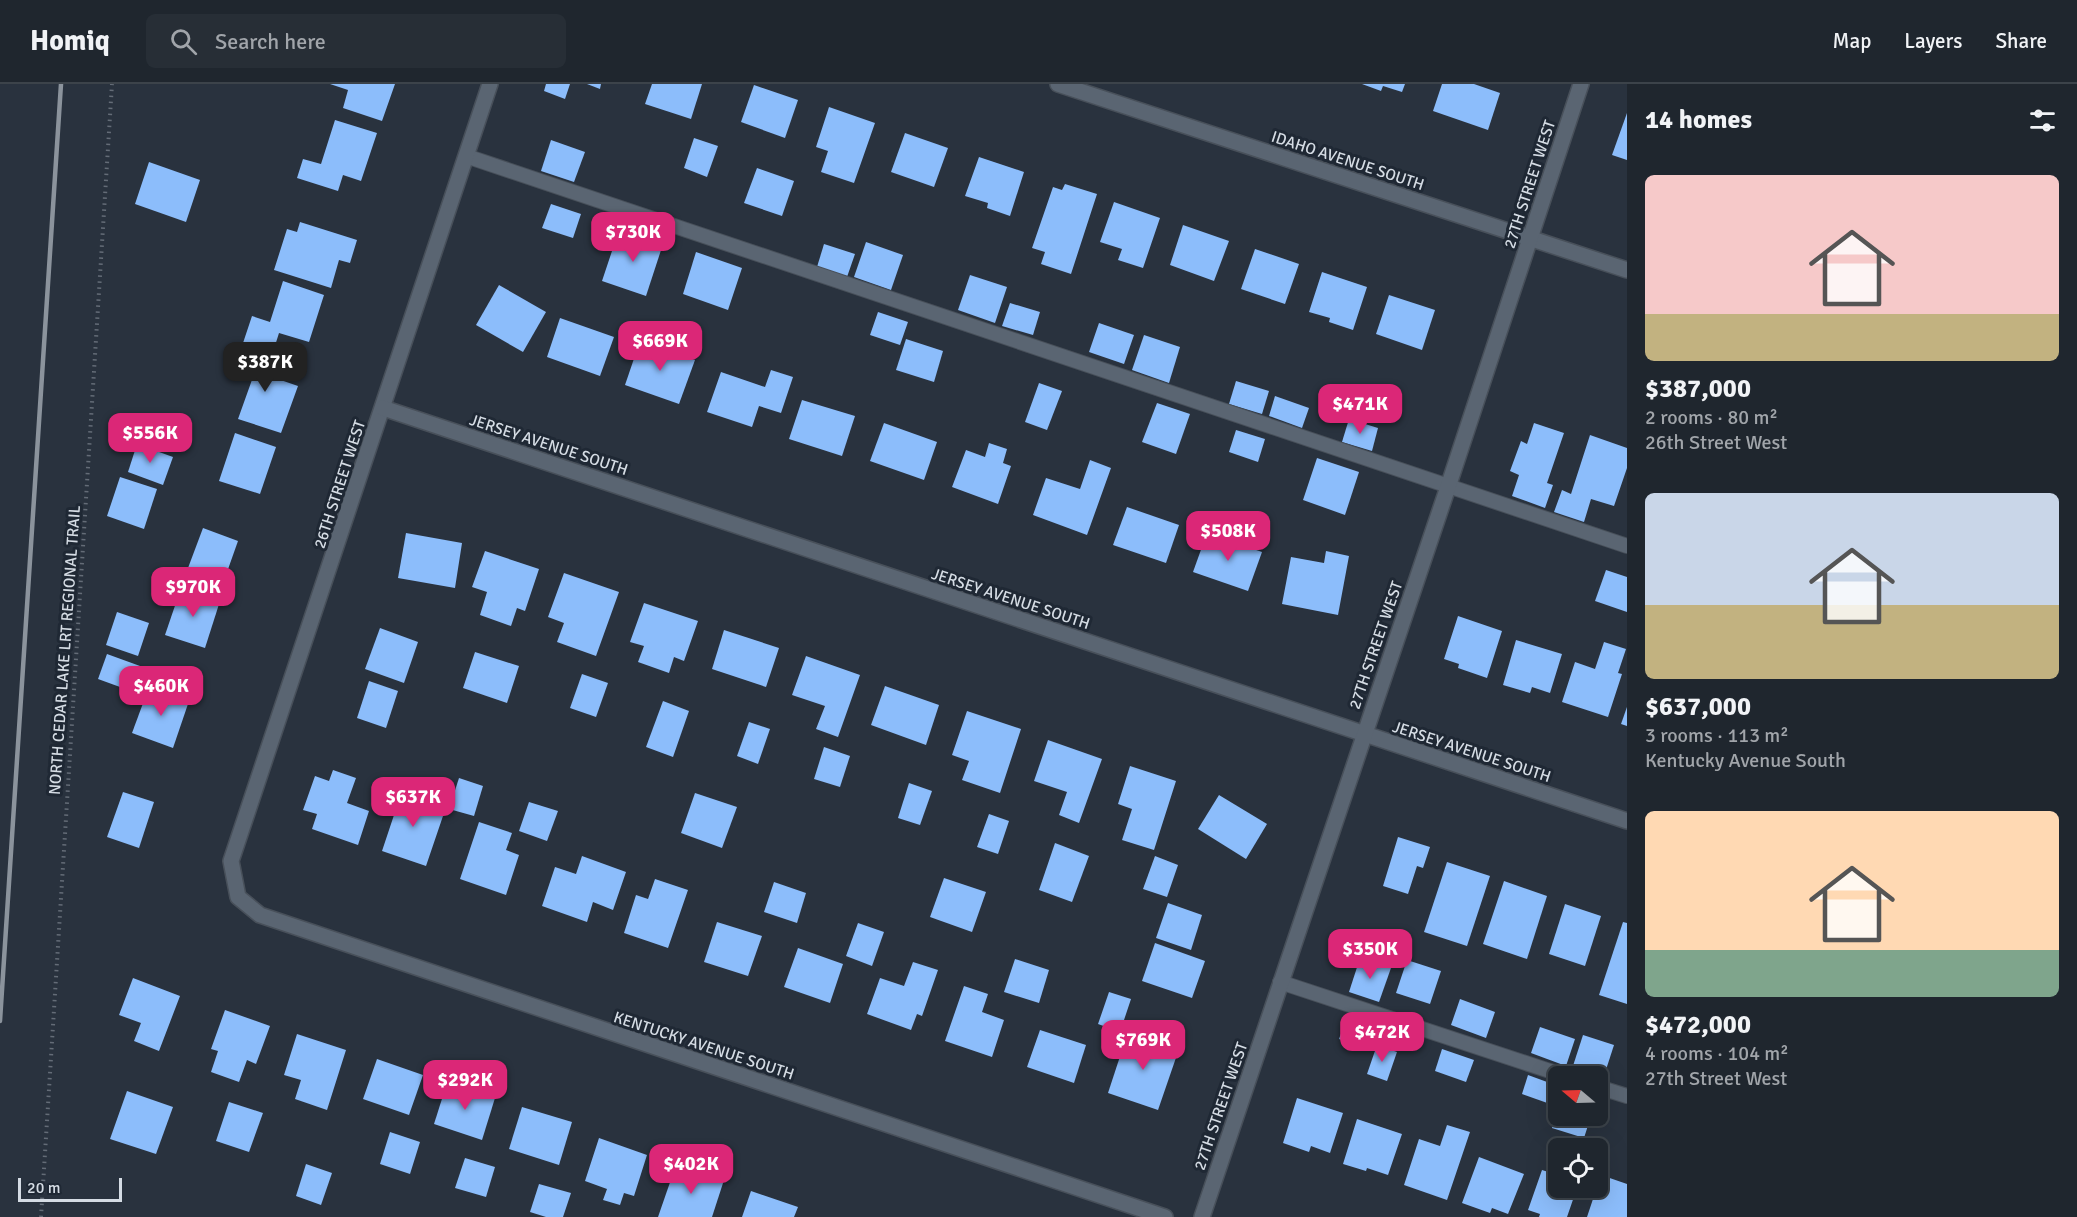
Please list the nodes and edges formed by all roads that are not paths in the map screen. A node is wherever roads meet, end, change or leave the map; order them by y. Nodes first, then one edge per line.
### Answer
1 (490, 84) edge
2 (1058, 84) edge
3 (1581, 84) edge
4 (466, 156) junction
5 (1530, 238) junction
6 (1627, 270) edge
7 (383, 408) junction
8 (1448, 487) junction
9 (1627, 546) edge
10 (1364, 734) junction
11 (1627, 821) edge
12 (238, 897) joint
13 (1280, 982) junction
14 (1548, 1070) edge
15 (1608, 1090) edge
16 (1627, 1096) edge
17 (1165, 1217) edge
18 (1202, 1217) edge

1 - 4 street, 26TH STREET WEST
2 - 5 street, IDAHO AVENUE SOUTH
3 - 5 street, 27TH STREET WEST
4 - 7 street, 26TH STREET WEST
4 - 8 lane
5 - 6 street, IDAHO AVENUE SOUTH
5 - 8 street, 27TH STREET WEST
7 - 10 street, JERSEY AVENUE SOUTH
7 - 12 street, 26TH STREET WEST
8 - 9 lane
8 - 10 street, 27TH STREET WEST
10 - 11 street, JERSEY AVENUE SOUTH
10 - 13 street, 27TH STREET WEST
12 - 17 street, KENTUCKY AVENUE SOUTH
13 - 14 lane
13 - 18 street, 27TH STREET WEST
15 - 16 lane

